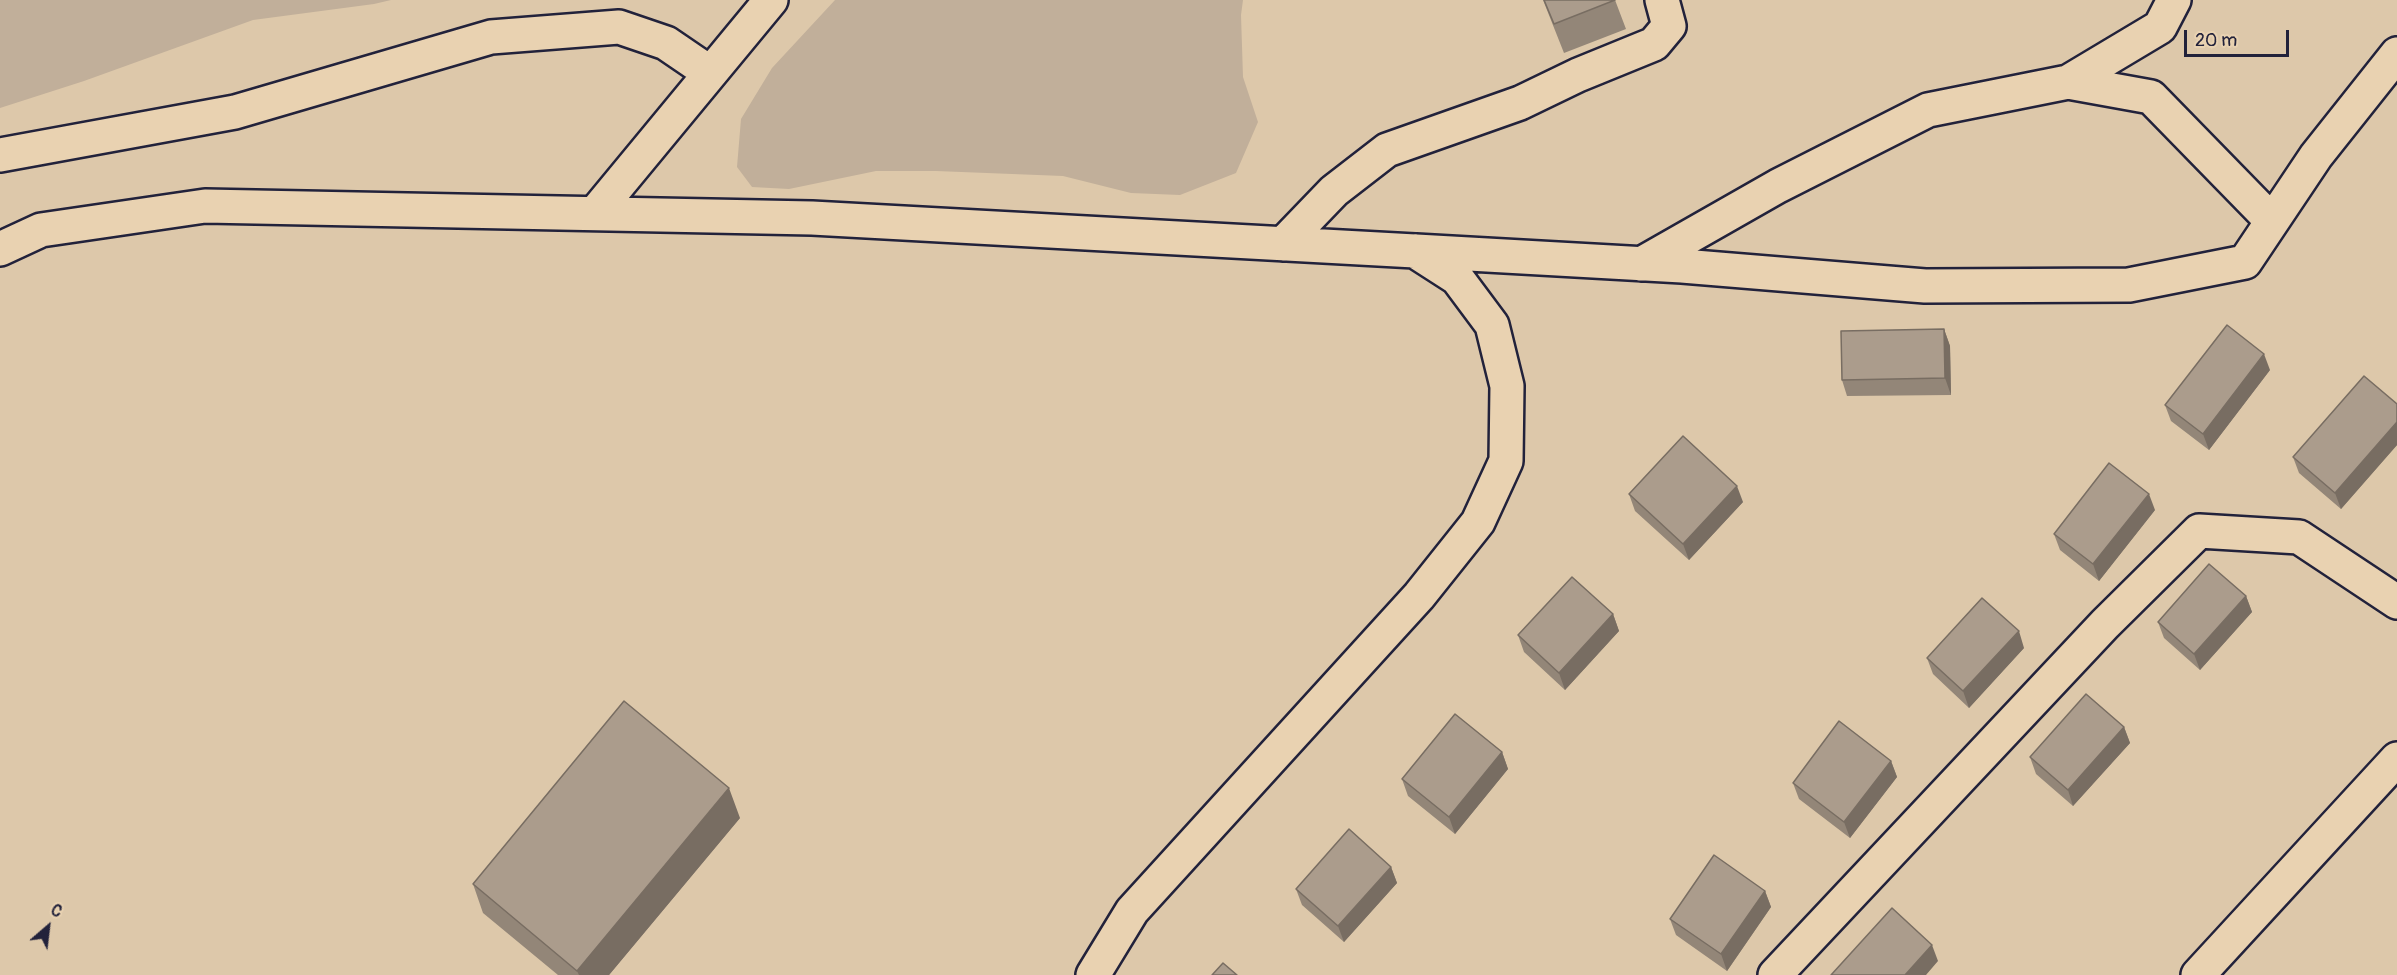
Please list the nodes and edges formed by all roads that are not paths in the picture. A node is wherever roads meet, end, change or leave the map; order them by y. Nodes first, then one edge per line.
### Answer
1 (771, 0) edge
2 (1662, 0) edge
3 (2174, 0) edge
4 (2397, 54) edge
5 (710, 73) junction
6 (2068, 82) junction
7 (0, 155) edge
8 (595, 213) junction
9 (2272, 221) junction
10 (1283, 244) junction
11 (0, 249) edge
12 (1415, 251) junction
13 (1641, 264) junction
14 (2397, 602) edge
15 (2397, 759) edge
16 (1093, 975) edge
17 (1775, 975) edge
18 (2198, 975) edge

1 - 5 street
2 - 10 street
3 - 6 street
4 - 9 street
5 - 7 street
5 - 8 street
6 - 9 street
6 - 13 street
8 - 10 street
8 - 11 street
9 - 13 street
10 - 12 street
12 - 13 street
12 - 16 street
14 - 17 street
15 - 18 street

